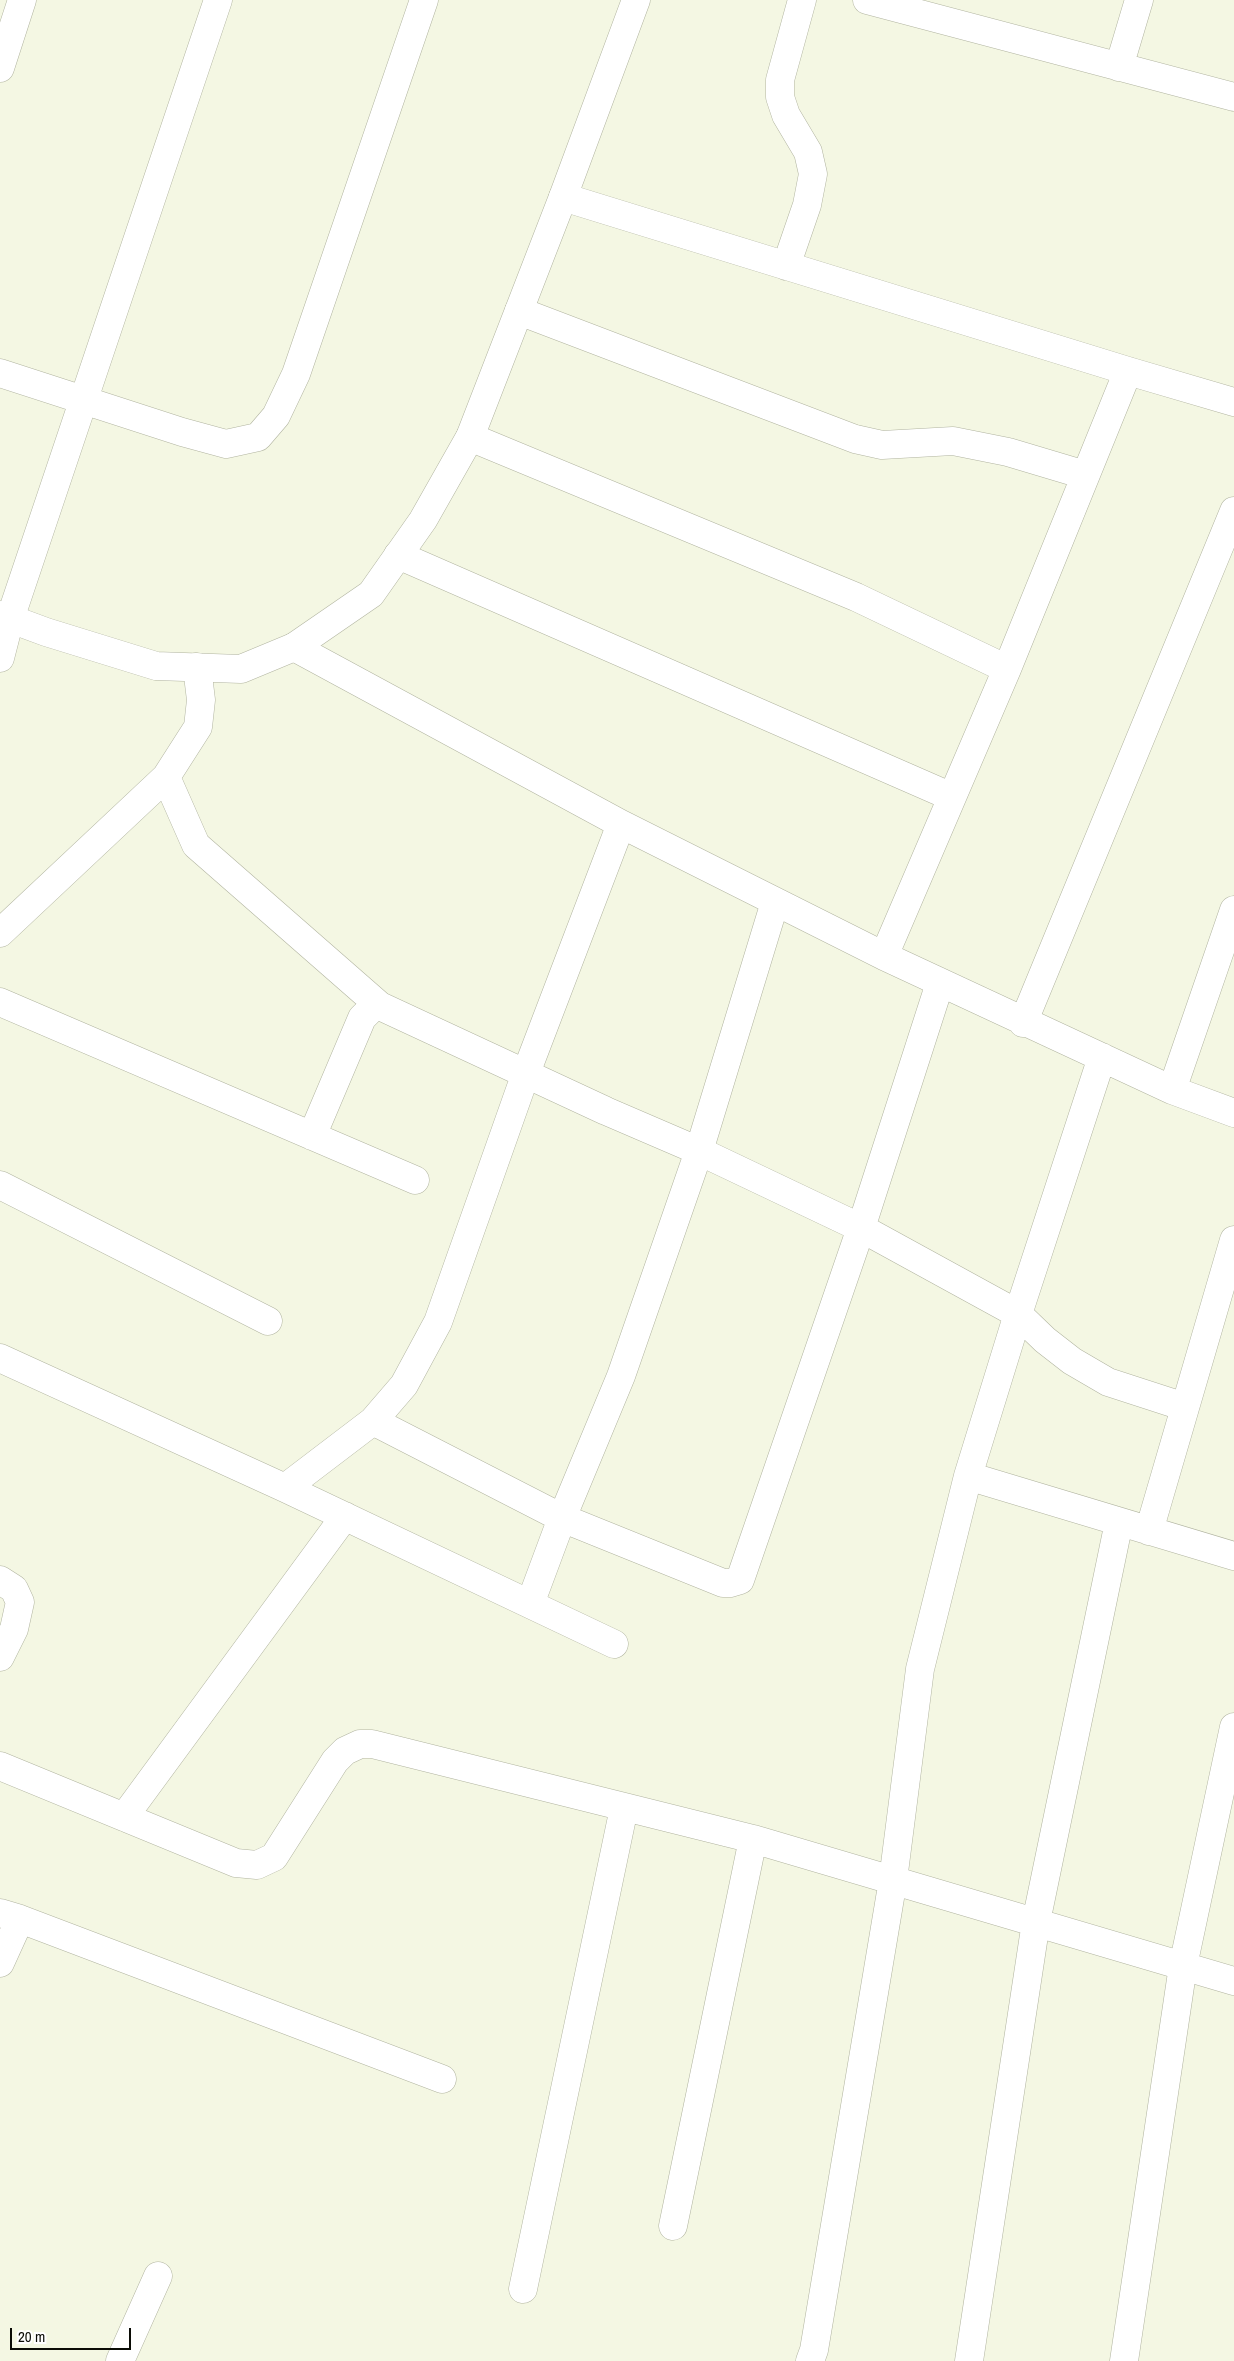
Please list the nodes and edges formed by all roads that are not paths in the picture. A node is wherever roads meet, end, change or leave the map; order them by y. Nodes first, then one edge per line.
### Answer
1 (22, 0) edge
2 (218, 0) edge
3 (424, 0) edge
4 (636, 0) edge
5 (802, 0) edge
6 (867, 0) edge
7 (1139, 0) edge
8 (1119, 67) junction
9 (0, 68) edge
10 (1234, 97) edge
11 (563, 197) junction
12 (786, 266) junction
13 (519, 310) junction
14 (1128, 371) junction
15 (0, 373) edge
16 (83, 400) junction
17 (1234, 402) edge
18 (470, 437) junction
19 (1085, 474) junction
20 (1234, 511) edge
21 (398, 555) junction
22 (5, 617) edge
23 (294, 647) junction
24 (0, 658) edge
25 (197, 667) junction
26 (1007, 669) junction
27 (166, 777) junction
28 (952, 797) junction
29 (621, 824) junction
30 (775, 902) junction
31 (1234, 910) edge
32 (0, 933) edge
33 (884, 956) junction
34 (940, 983) junction
35 (0, 1002) edge
36 (380, 1006) junction
37 (1023, 1023) junction
38 (1102, 1057) junction
39 (526, 1073) junction
40 (1172, 1090) junction
41 (1234, 1113) edge
42 (312, 1136) junction
43 (699, 1151) junction
44 (415, 1180) dead end
45 (0, 1185) edge
46 (861, 1228) junction
47 (1234, 1240) edge
48 (1018, 1314) junction
49 (268, 1322) dead end
50 (0, 1358) edge
51 (1185, 1407) junction
52 (373, 1421) junction
53 (968, 1476) junction
54 (285, 1488) junction
55 (346, 1516) junction
56 (562, 1518) junction
57 (1119, 1522) junction
58 (1149, 1531) junction
59 (1234, 1556) edge
60 (0, 1580) edge
61 (530, 1604) junction
62 (614, 1644) dead end
63 (0, 1657) edge
64 (1234, 1727) edge
65 (0, 1766) edge
66 (624, 1808) junction
67 (124, 1817) junction
68 (753, 1839) junction
69 (893, 1880) junction
70 (10, 1916) edge
71 (1036, 1922) junction
72 (0, 1963) edge
73 (1183, 1966) junction
74 (1234, 1981) edge
75 (442, 2079) dead end
76 (673, 2226) dead end
77 (158, 2276) dead end
78 (522, 2289) dead end
79 (120, 2361) edge
80 (810, 2361) edge
81 (969, 2361) edge
82 (1124, 2361) edge

1 - 9 street
2 - 16 street
3 - 16 street
4 - 11 street
5 - 12 street
6 - 8 street
7 - 8 street
8 - 10 street
11 - 12 street
11 - 13 street
12 - 14 street
13 - 18 street
13 - 19 street
14 - 17 street
14 - 19 street
15 - 16 street
16 - 22 street
18 - 21 street
18 - 26 street
19 - 26 street
20 - 37 street
21 - 23 street
21 - 28 street
22 - 24 street
22 - 25 street
23 - 25 street
23 - 29 street
25 - 27 street
26 - 28 street
27 - 32 street
27 - 36 street
28 - 33 street
29 - 30 street
29 - 39 street
30 - 33 street
30 - 43 street
31 - 40 street
33 - 34 street
34 - 37 street
34 - 46 street
35 - 42 street
36 - 39 street
36 - 42 street
37 - 38 street
38 - 40 street
38 - 48 street
39 - 43 street
39 - 52 street
40 - 41 street
42 - 44 street
43 - 46 street
43 - 56 street
45 - 49 street
46 - 48 street
46 - 56 street
47 - 51 street
48 - 51 street
48 - 53 street
50 - 54 street
51 - 58 street
52 - 54 street
52 - 56 street
53 - 57 street
53 - 69 street
54 - 55 street
55 - 61 street
55 - 67 street
56 - 61 street
57 - 58 street
57 - 71 street
58 - 59 street
60 - 63 street
61 - 62 street
64 - 73 street
65 - 67 street
66 - 67 street
66 - 68 street
66 - 78 street
68 - 69 street
68 - 76 street
69 - 71 street
69 - 80 street
70 - 72 street
70 - 75 street
71 - 73 street
71 - 81 street
73 - 74 street
73 - 82 street
77 - 79 street

